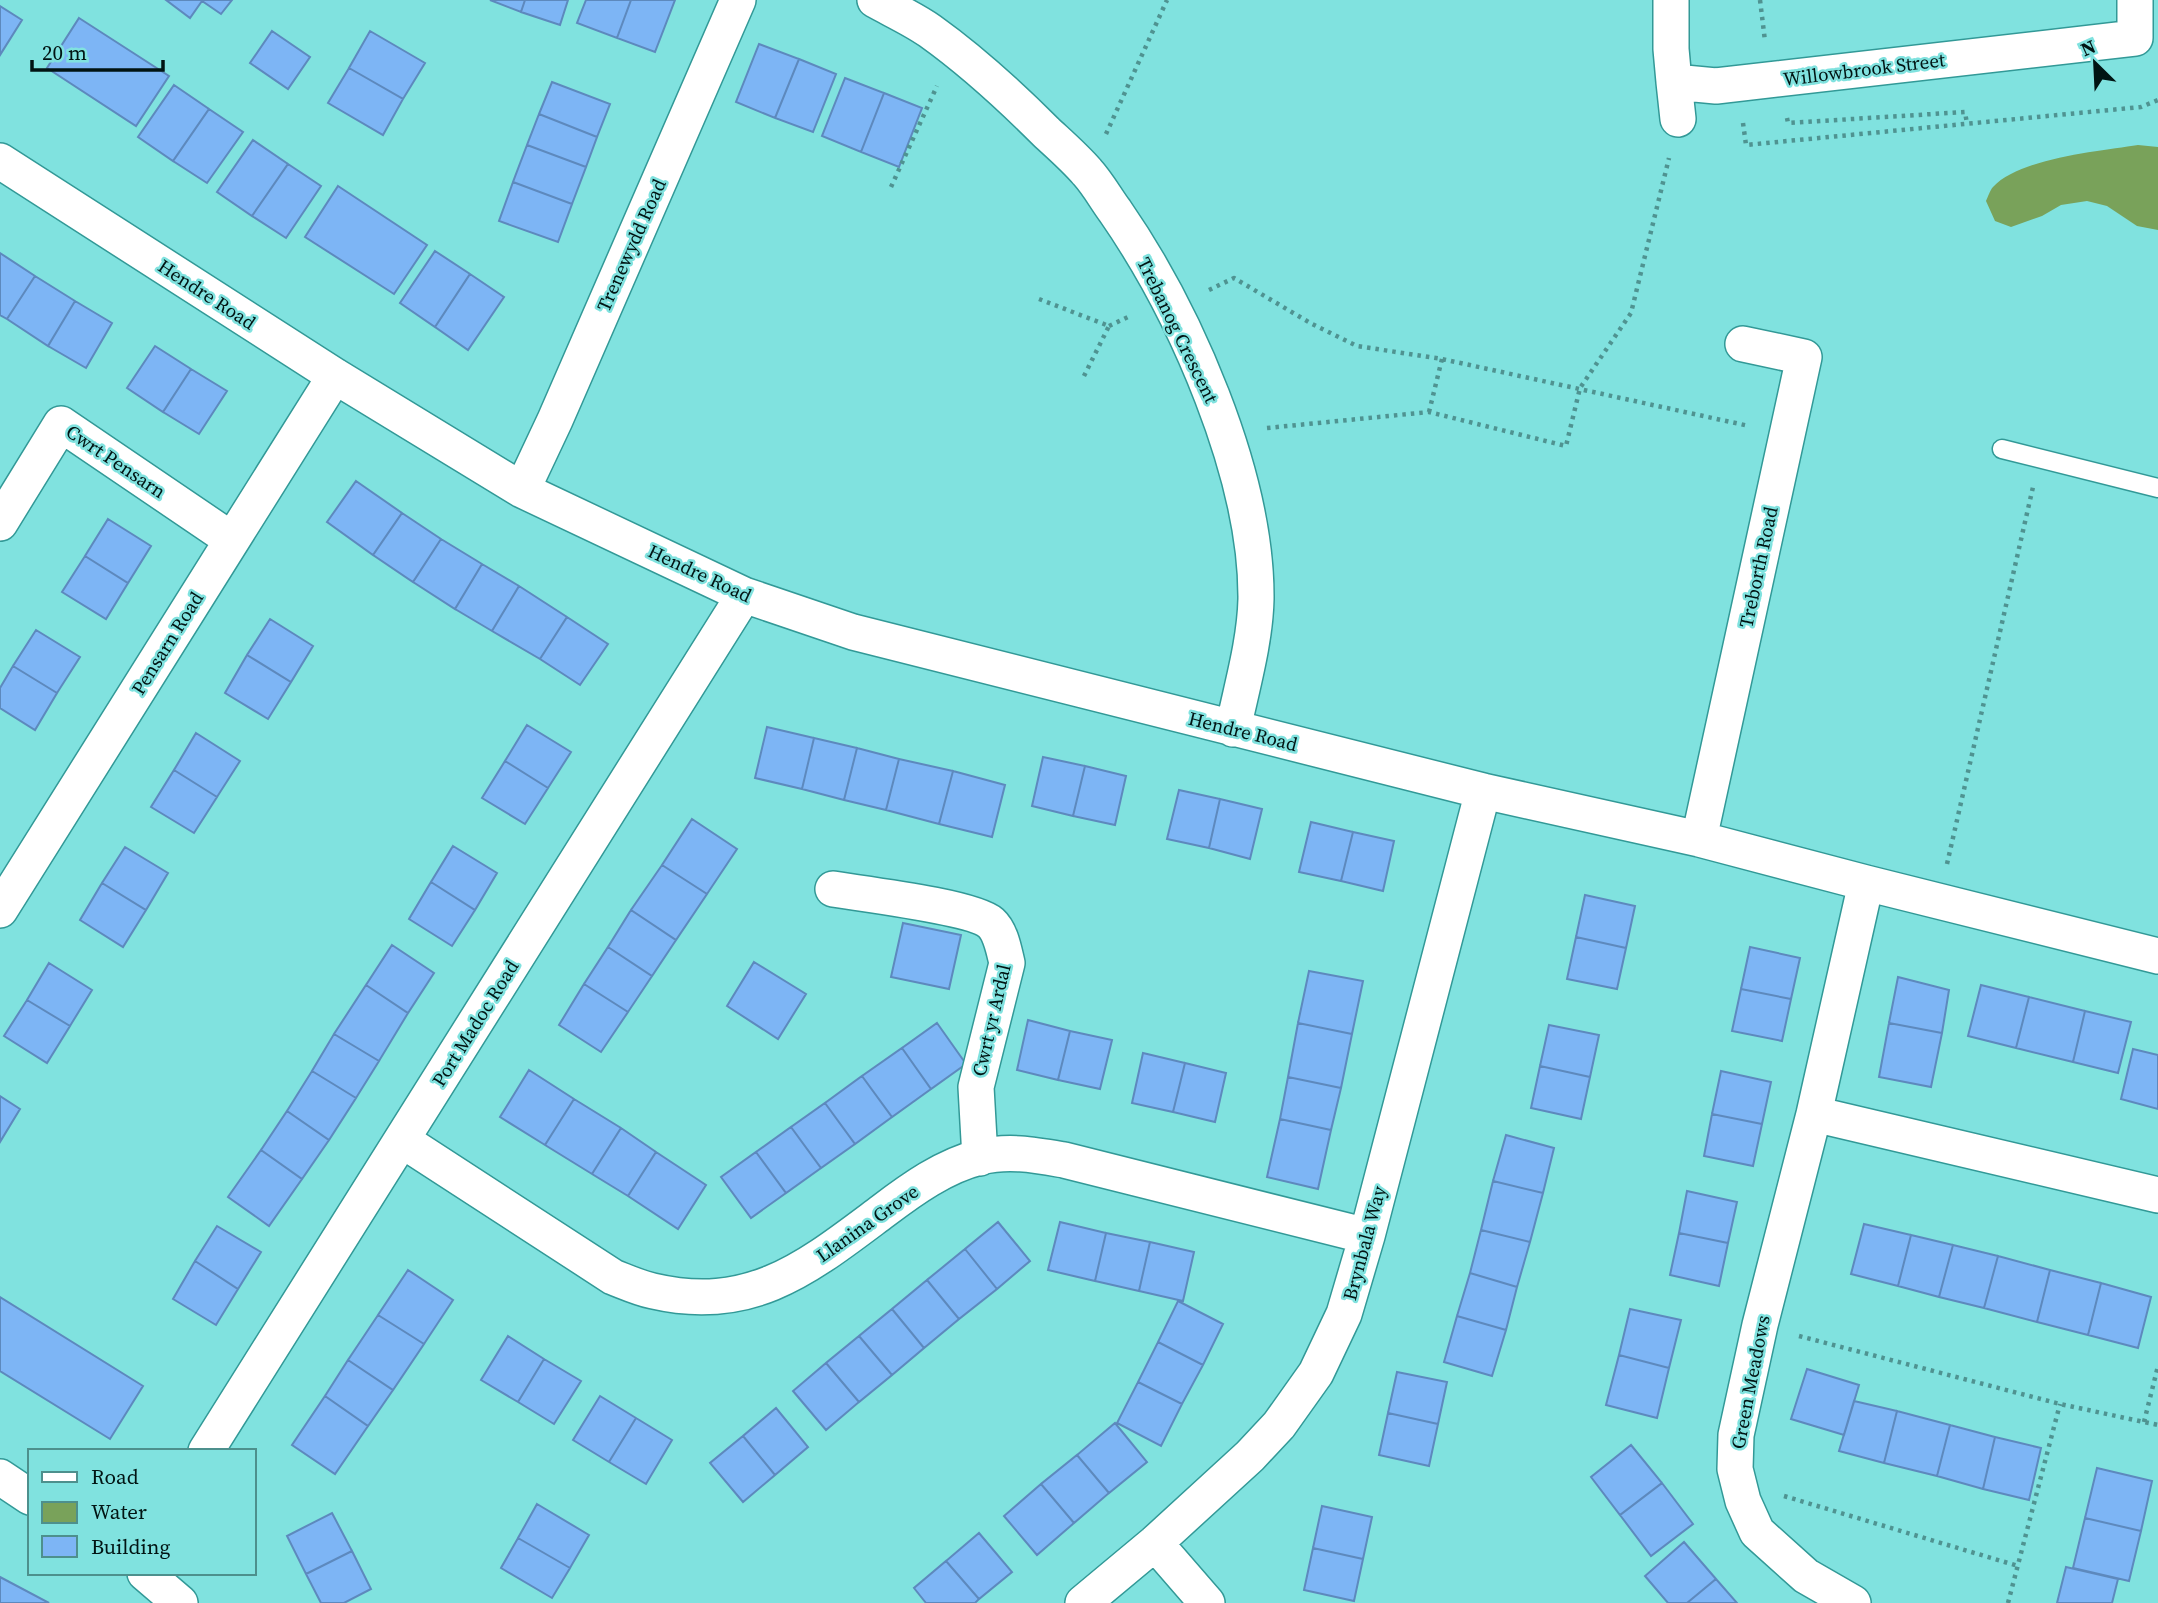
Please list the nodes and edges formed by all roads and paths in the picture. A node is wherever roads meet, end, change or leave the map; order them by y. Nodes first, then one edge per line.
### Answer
1 (738, 0) edge
2 (875, 0) edge
3 (1167, 0) edge
4 (1671, 0) edge
5 (2135, 0) edge
6 (954, 50) junction
7 (1781, 79) junction
8 (1674, 82) junction
9 (1736, 84) junction
10 (2158, 100) edge
11 (1678, 119) joint
12 (1967, 124) junction
13 (0, 161) edge
14 (1088, 173) junction
15 (891, 187) dead end
16 (1040, 299) dead end
17 (1172, 307) junction
18 (1742, 344) dead end
19 (1442, 359) junction
20 (335, 376) junction
21 (1083, 378) dead end
22 (1580, 388) junction
23 (1429, 412) junction
24 (1224, 432) junction
25 (1787, 434) junction
26 (2002, 449) dead end
27 (2039, 459) junction
28 (2158, 488) edge
29 (522, 489) junction
30 (0, 523) edge
31 (232, 540) junction
32 (744, 595) junction
33 (1233, 729) junction
34 (1483, 791) junction
35 (1699, 839) junction
36 (1866, 883) junction
37 (833, 889) dead end
38 (1939, 901) junction
39 (0, 909) edge
40 (2158, 956) edge
41 (1814, 1114) junction
42 (402, 1140) junction
43 (980, 1157) junction
44 (2158, 1195) edge
45 (1367, 1236) junction
46 (1760, 1325) junction
47 (2158, 1366) edge
48 (2060, 1404) junction
49 (2144, 1422) junction
50 (2158, 1425) edge
51 (207, 1449) edge
52 (0, 1477) edge
53 (1739, 1483) junction
54 (28, 1496) edge
55 (1155, 1544) junction
56 (2018, 1566) junction
57 (147, 1575) edge
58 (180, 1603) edge
59 (1083, 1603) edge
60 (1207, 1603) edge
61 (1853, 1603) edge
62 (2008, 1603) edge

1 - 29 street, Trenewydd Road
2 - 6 street, Trebanog Crescent
3 - 14 path
4 - 8 street
5 - 7 street, Willowbrook Street
6 - 14 street, Trebanog Crescent
6 - 15 path
7 - 9 street, Willowbrook Street
7 - 12 path
8 - 9 street, Willowbrook Street
8 - 11 street
9 - 12 path
10 - 12 path
11 - 22 path
13 - 20 street, Hendre Road
14 - 17 street, Trebanog Crescent
16 - 21 path
17 - 19 path
17 - 24 street, Trebanog Crescent
18 - 25 street, Treborth Road
19 - 22 path
19 - 23 path
20 - 29 street, Hendre Road
20 - 31 street, Pensarn Road
22 - 23 path
22 - 25 path
23 - 24 path
24 - 33 street, Trebanog Crescent
25 - 35 street, Treborth Road
26 - 27 lane
27 - 28 lane
27 - 38 path
29 - 32 street, Hendre Road
30 - 31 street, Cwrt Pensarn
31 - 39 street, Pensarn Road
32 - 33 street, Hendre Road
32 - 42 street, Port Madoc Road
33 - 34 street, Hendre Road
34 - 35 street, Hendre Road
34 - 45 street, Brynbala Way
35 - 36 street, Hendre Road
36 - 38 street, Hendre Road
36 - 41 street, Green Meadows
37 - 43 street, Cwrt yr Ardal
38 - 40 street, Hendre Road
41 - 44 street
41 - 46 street, Green Meadows
42 - 43 street, Llanina Grove
42 - 51 street, Port Madoc Road
43 - 45 street, Llanina Grove
45 - 55 street, Brynbala Way
46 - 48 path
46 - 53 street, Green Meadows
47 - 49 path
48 - 49 path
48 - 56 path
49 - 50 path
52 - 54 street
53 - 56 path
53 - 61 street, Green Meadows
55 - 59 street, Brynbala Way
55 - 60 street
56 - 62 path
57 - 58 street

